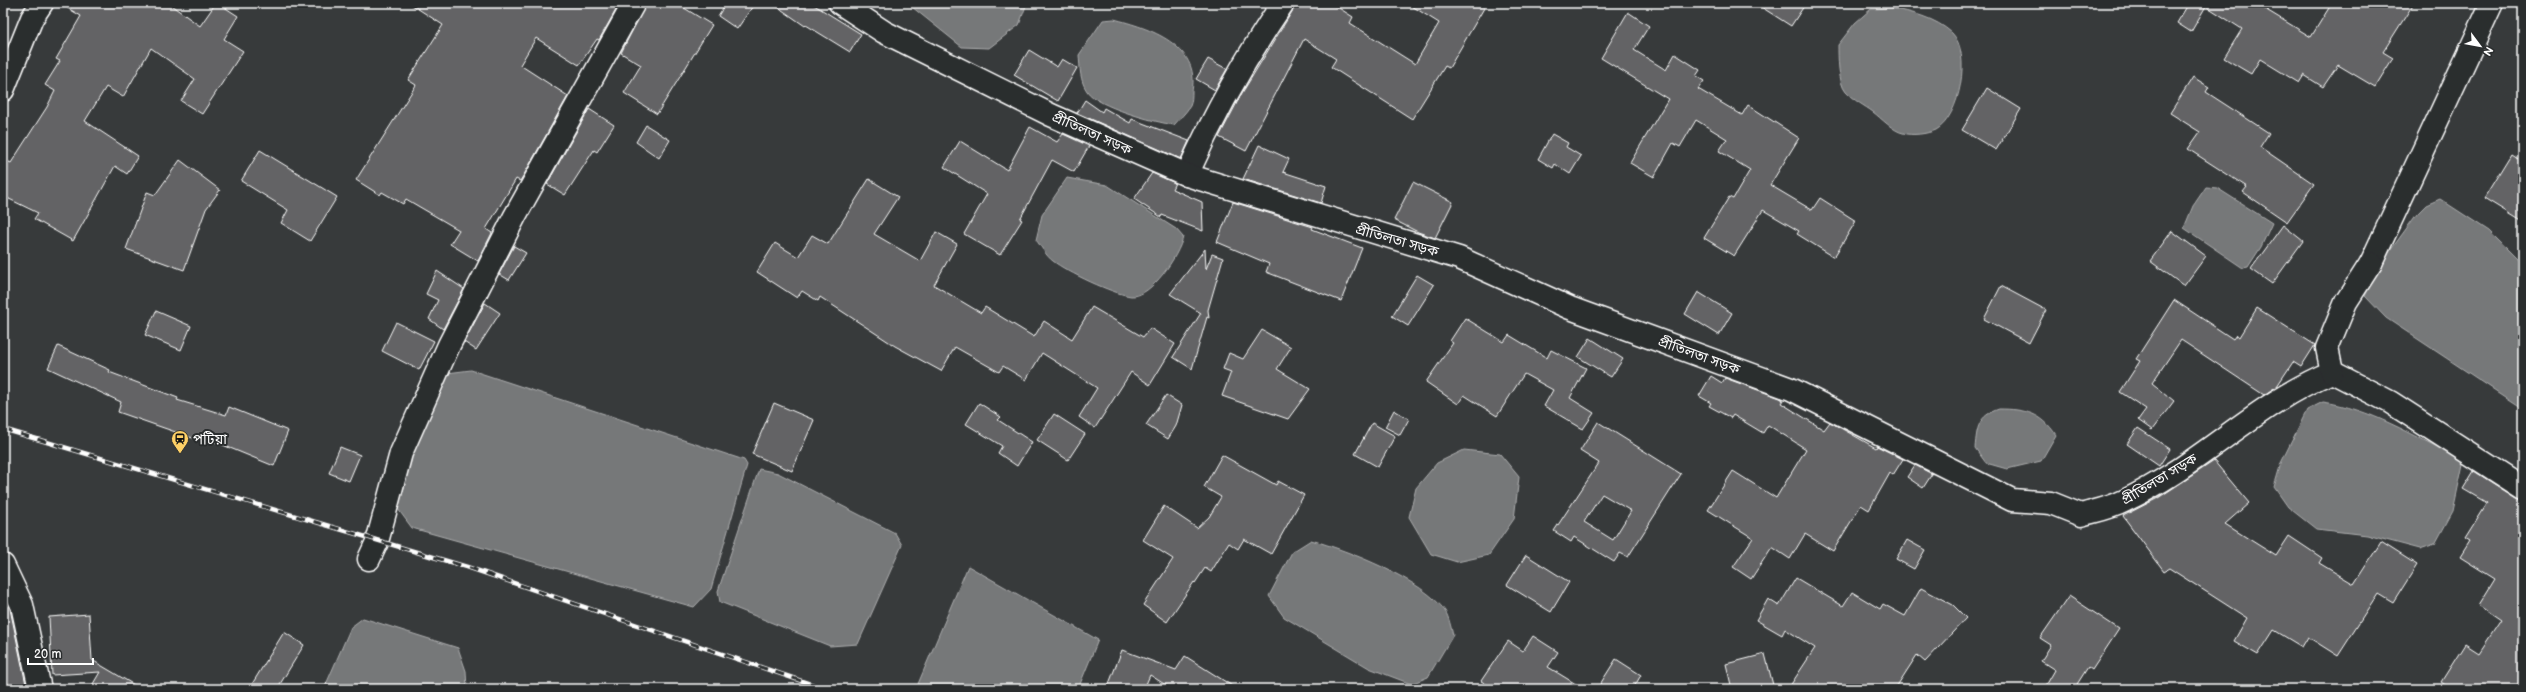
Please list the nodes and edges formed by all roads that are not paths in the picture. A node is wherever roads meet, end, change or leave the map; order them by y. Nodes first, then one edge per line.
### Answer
1 (42, 3) edge
2 (634, 3) edge
3 (840, 3) edge
4 (1283, 3) edge
5 (2492, 3) edge
6 (3, 90) edge
7 (1187, 175) junction
8 (2332, 372) junction
9 (2523, 488) edge
10 (369, 559) dead end
11 (3, 565) edge
12 (40, 689) edge

1 - 6 main road
2 - 10 main road
3 - 7 main road, প্রীতিলতা সড়ক
4 - 7 main road
5 - 8 main road
7 - 8 main road, প্রীতিলতা সড়ক
8 - 9 main road
11 - 12 main road

